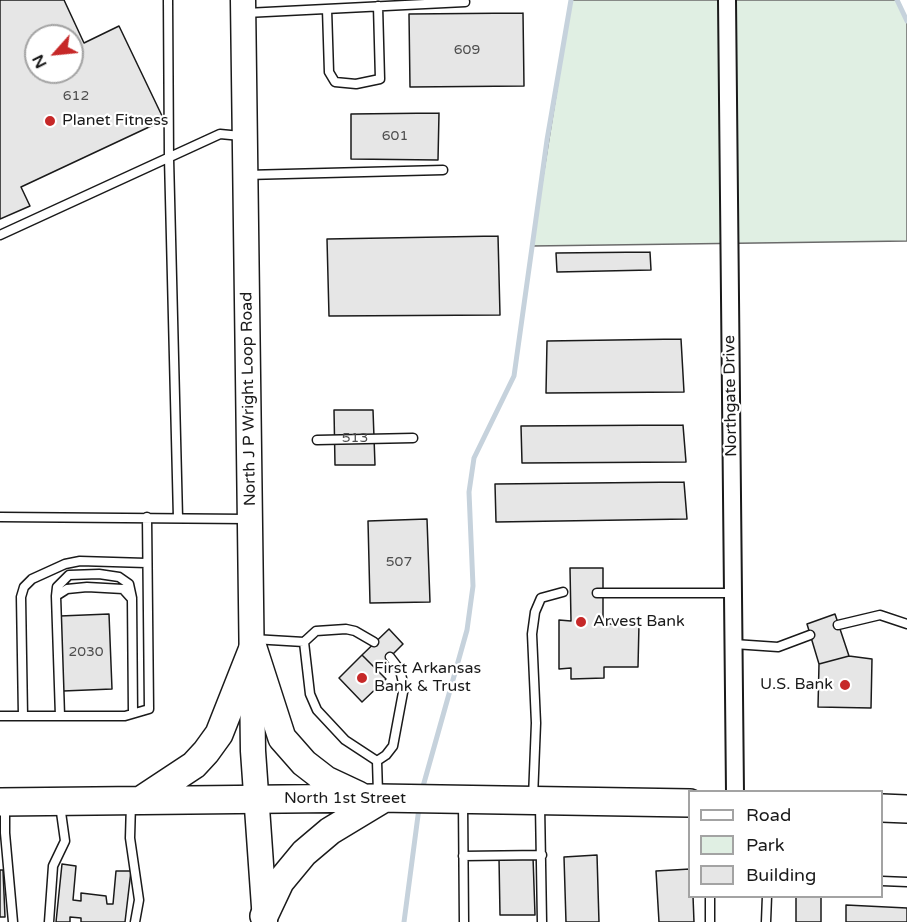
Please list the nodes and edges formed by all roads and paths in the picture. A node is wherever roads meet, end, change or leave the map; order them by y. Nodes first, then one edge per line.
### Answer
1 (168, 0) edge
2 (727, 0) edge
3 (465, 2) dead end
4 (378, 6) junction
5 (243, 7) edge
6 (327, 9) junction
7 (245, 136) junction
8 (169, 158) junction
9 (443, 170) dead end
10 (246, 176) junction
11 (0, 235) edge
12 (412, 438) dead end
13 (317, 440) dead end
14 (0, 517) edge
15 (147, 517) junction
16 (178, 518) junction
17 (251, 520) junction
18 (146, 563) junction
19 (563, 592) dead end
20 (597, 592) dead end
21 (733, 593) junction
22 (56, 596) junction
23 (132, 599) junction
24 (907, 624) edge
25 (838, 625) dead end
26 (810, 635) dead end
27 (304, 642) junction
28 (374, 642) dead end
29 (253, 643) junction
30 (734, 644) junction
31 (390, 657) dead end
32 (133, 713) junction
33 (0, 716) edge
34 (23, 716) junction
35 (60, 716) junction
36 (376, 761) junction
37 (735, 790) edge
38 (375, 798) junction
39 (255, 799) junction
40 (463, 799) junction
41 (136, 800) junction
42 (537, 800) junction
43 (60, 801) junction
44 (3, 802) edge
45 (688, 803) edge
46 (883, 808) edge
47 (907, 809) edge
48 (542, 855) junction
49 (463, 856) junction
50 (883, 881) edge
51 (907, 882) edge
52 (710, 898) edge
53 (767, 898) edge
54 (264, 919) edge
55 (14, 922) edge
56 (49, 922) edge
57 (135, 922) edge
58 (464, 922) edge
59 (542, 922) edge
60 (710, 922) edge
61 (766, 922) edge

1 - 8 lane
2 - 21 street, Northgate Drive
3 - 4 lane
4 - 6 lane
4 - 6 lane
5 - 6 lane
5 - 7 main road, North J P Wright Loop Road
7 - 8 lane
7 - 10 main road, North J P Wright Loop Road
8 - 11 lane
8 - 16 lane
9 - 10 lane
10 - 17 main road, North J P Wright Loop Road
12 - 13 lane
14 - 15 lane
15 - 16 lane
15 - 18 lane
16 - 17 lane
17 - 29 main road, North J P Wright Loop Road
18 - 32 lane
18 - 34 lane
19 - 42 lane
20 - 21 lane
21 - 30 street, Northgate Drive
22 - 23 lane
22 - 23 lane
22 - 35 lane
23 - 32 lane
24 - 25 lane
26 - 30 lane
27 - 28 lane
27 - 29 lane
27 - 36 lane
29 - 38 main road
29 - 39 main road, North J P Wright Loop Road
29 - 41 main road
30 - 37 street, Northgate Drive
31 - 36 lane
32 - 35 lane
33 - 34 lane
34 - 35 lane
36 - 38 lane
38 - 39 main road, North 1st Street
38 - 40 main road, North 1st Street
38 - 54 main road
39 - 41 main road, North 1st Street
39 - 54 main road, North J P Wright Loop Road
40 - 42 main road, North 1st Street
40 - 49 lane
41 - 43 main road, North 1st Street
41 - 57 lane
42 - 45 main road, North 1st Street
42 - 48 lane
43 - 44 main road, North 1st Street
43 - 56 lane
44 - 55 lane
46 - 47 main road
48 - 49 lane
48 - 59 lane
49 - 58 lane
50 - 51 lane
52 - 60 lane
53 - 61 lane

